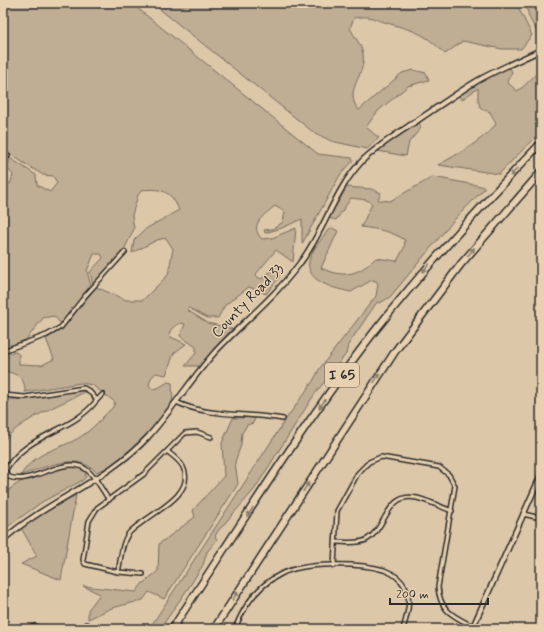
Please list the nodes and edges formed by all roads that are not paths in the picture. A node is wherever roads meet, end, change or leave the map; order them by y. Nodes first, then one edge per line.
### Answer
1 (541, 50) edge
2 (541, 144) edge
3 (3, 154) edge
4 (8, 156) dead end
5 (541, 172) edge
6 (125, 252) dead end
7 (3, 351) edge
8 (102, 394) dead end
9 (3, 395) edge
10 (97, 400) junction
11 (176, 402) junction
12 (283, 419) dead end
13 (211, 437) dead end
14 (168, 452) junction
15 (4, 471) edge
16 (541, 475) edge
17 (95, 480) junction
18 (109, 500) junction
19 (452, 511) junction
20 (523, 514) junction
21 (541, 518) edge
22 (3, 540) edge
23 (336, 542) junction
24 (334, 566) junction
25 (118, 572) junction
26 (143, 574) dead end
27 (473, 628) edge
28 (27, 629) edge
29 (41, 629) edge
30 (80, 629) edge
31 (96, 629) edge
32 (172, 629) edge
33 (214, 629) edge
34 (235, 629) edge
35 (403, 629) edge

1 - 11 street, County Road 33
2 -> 32 highway, I 65
3 - 4 street
33 -> 5 highway, I 65
6 - 7 street
8 - 10 street
9 - 10 street
10 - 15 street
11 - 12 street
11 - 17 street, County Road 33
13 - 14 street
14 - 18 street
14 - 25 street
15 - 17 street
16 - 20 street
17 - 18 street
17 - 22 street, County Road 33
18 - 25 street
19 - 23 street
19 - 23 street
19 - 27 street
20 - 21 street
20 - 27 street
23 - 24 street
24 - 34 street
24 - 35 street
25 - 26 street
28 - 29 street
30 - 31 street

